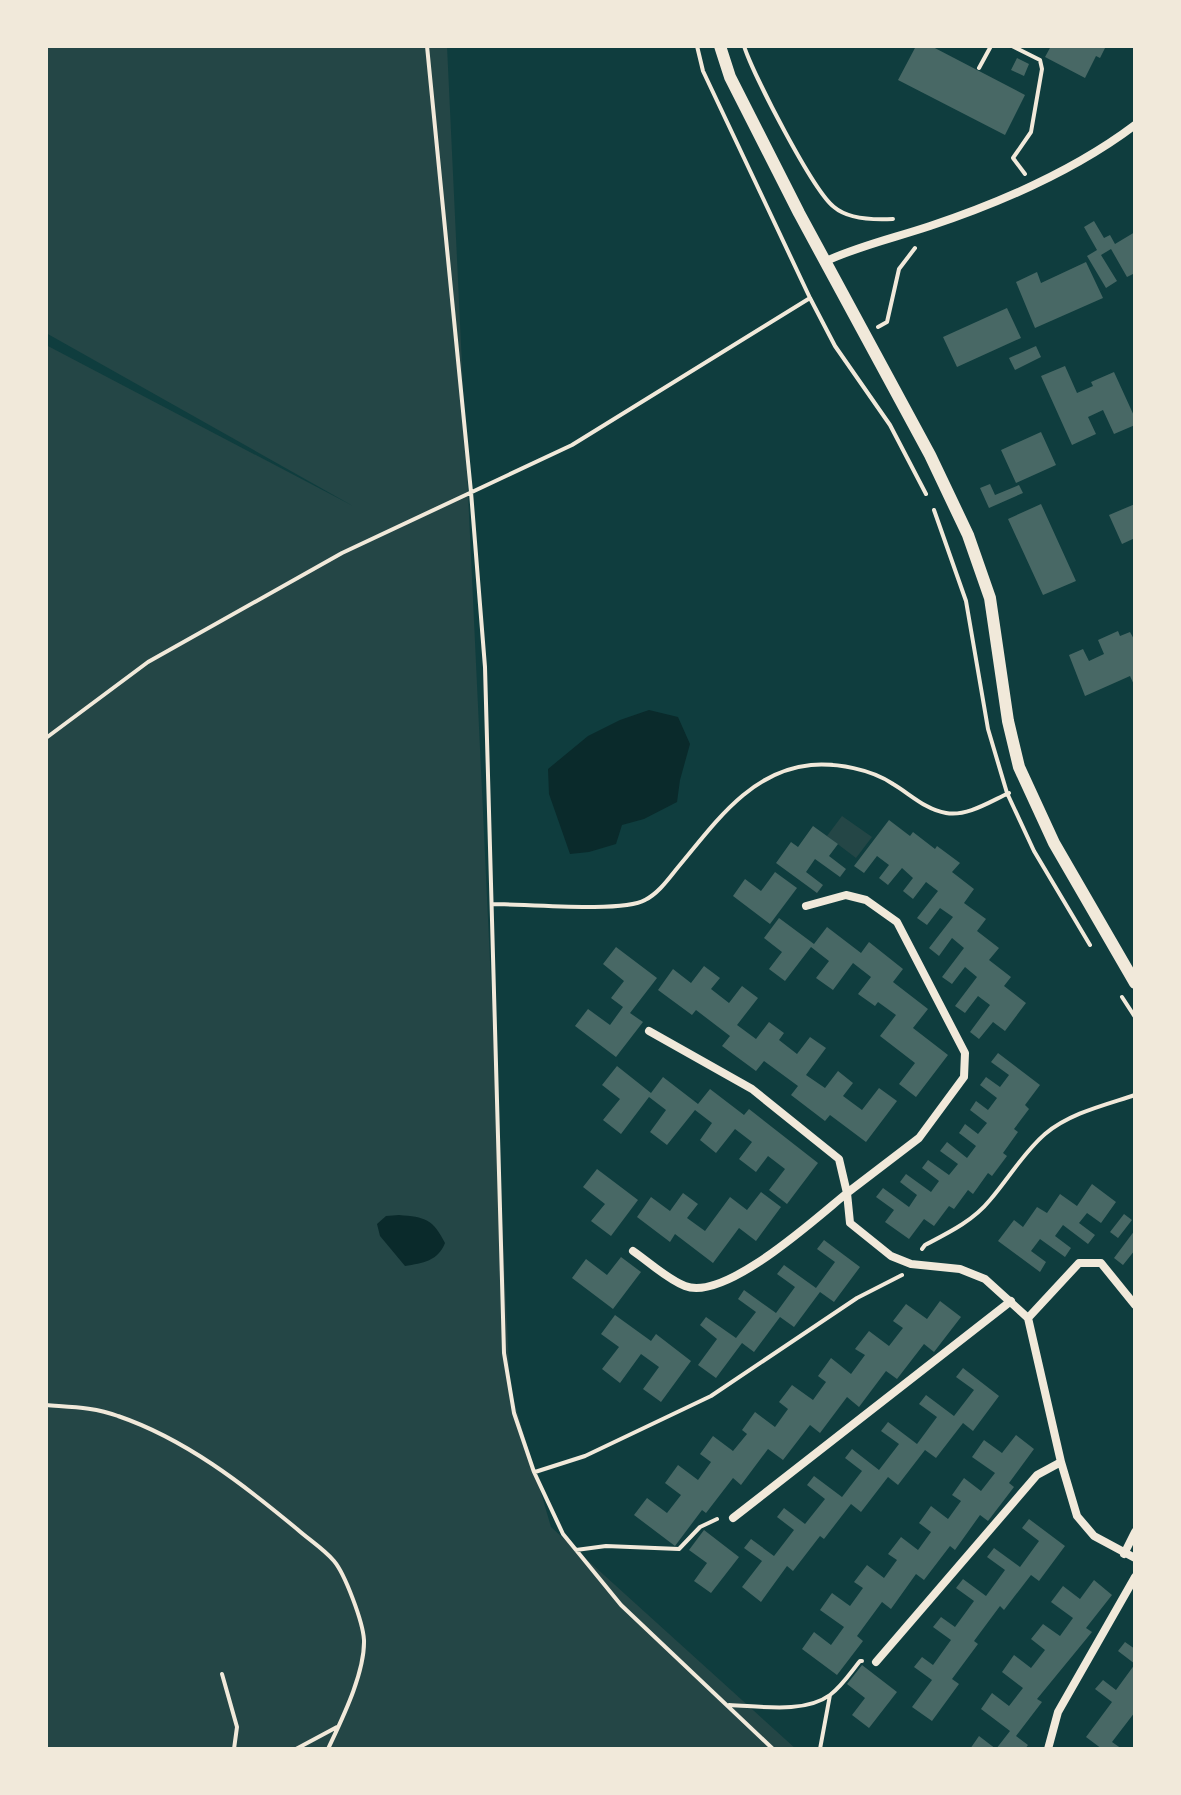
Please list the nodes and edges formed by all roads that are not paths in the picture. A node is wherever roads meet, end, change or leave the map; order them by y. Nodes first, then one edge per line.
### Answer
1 (720, 46) edge
2 (1135, 125) edge
3 (824, 262) junction
4 (806, 906) dead end
5 (1135, 983) edge
6 (649, 1031) dead end
7 (847, 1193) junction
8 (633, 1251) dead end
9 (1011, 1301) junction
10 (1135, 1305) edge
11 (1028, 1318) junction
12 (1061, 1462) junction
13 (733, 1518) road end
14 (1135, 1532) edge
15 (1124, 1554) junction
16 (1135, 1558) edge
17 (1135, 1577) edge
18 (876, 1662) road end
19 (1048, 1749) edge

1 - 3 street
2 - 3 street
3 - 5 street
4 - 7 street
6 - 7 street
7 - 8 street
7 - 9 street
9 - 11 street
9 - 13 street
10 - 11 street
11 - 12 street
12 - 15 street
12 - 18 street
14 - 15 street
15 - 16 street
17 - 19 street

